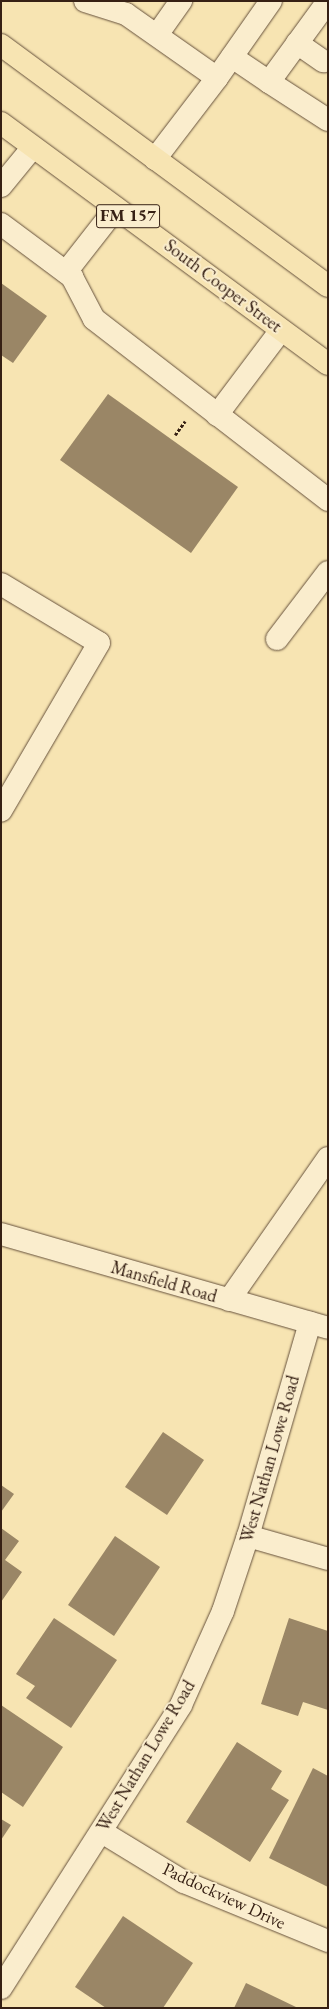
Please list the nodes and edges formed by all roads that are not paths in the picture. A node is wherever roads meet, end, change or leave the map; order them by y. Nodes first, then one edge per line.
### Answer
1 (85, 1) edge
2 (181, 1) edge
3 (271, 1) edge
4 (328, 1) edge
5 (157, 36) junction
6 (297, 43) junction
7 (1, 45) edge
8 (232, 57) junction
9 (323, 61) dead end
10 (217, 78) junction
11 (269, 82) junction
12 (328, 120) edge
13 (1, 123) edge
14 (33, 147) junction
15 (155, 159) junction
16 (1, 186) edge
17 (116, 208) junction
18 (1, 224) edge
19 (66, 272) junction
20 (328, 286) edge
21 (281, 330) junction
22 (328, 364) edge
23 (217, 415) junction
24 (328, 500) edge
25 (328, 572) edge
26 (1, 584) edge
27 (277, 639) dead end
28 (1, 811) edge
29 (328, 1158) edge
30 (1, 1234) edge
31 (229, 1300) junction
32 (319, 1325) edge
33 (248, 1536) junction
34 (328, 1559) edge
35 (102, 1832) junction
36 (328, 1941) edge
37 (1, 1988) edge

1 - 5 street
2 - 5 street
3 - 8 street
4 - 6 street
5 - 10 street
6 - 9 street
6 - 11 street
7 - 15 main road
8 - 10 street
8 - 11 street
10 - 15 street
11 - 12 street
13 - 14 main road, South Cooper Street / FM 157
14 - 16 street
14 - 17 main road, South Cooper Street / FM 157
15 - 20 main road
17 - 19 street
17 - 21 main road, South Cooper Street / FM 157
18 - 19 street
19 - 23 street
21 - 22 main road, South Cooper Street / FM 157
21 - 23 street
23 - 24 street
25 - 27 street
26 - 28 street
29 - 31 street
30 - 31 street, Mansfield Road
31 - 32 street, Mansfield Road
32 - 33 street, West Nathan Lowe Road
33 - 34 street
33 - 35 street, West Nathan Lowe Road
35 - 36 street, Paddockview Drive
35 - 37 street, West Nathan Lowe Road

